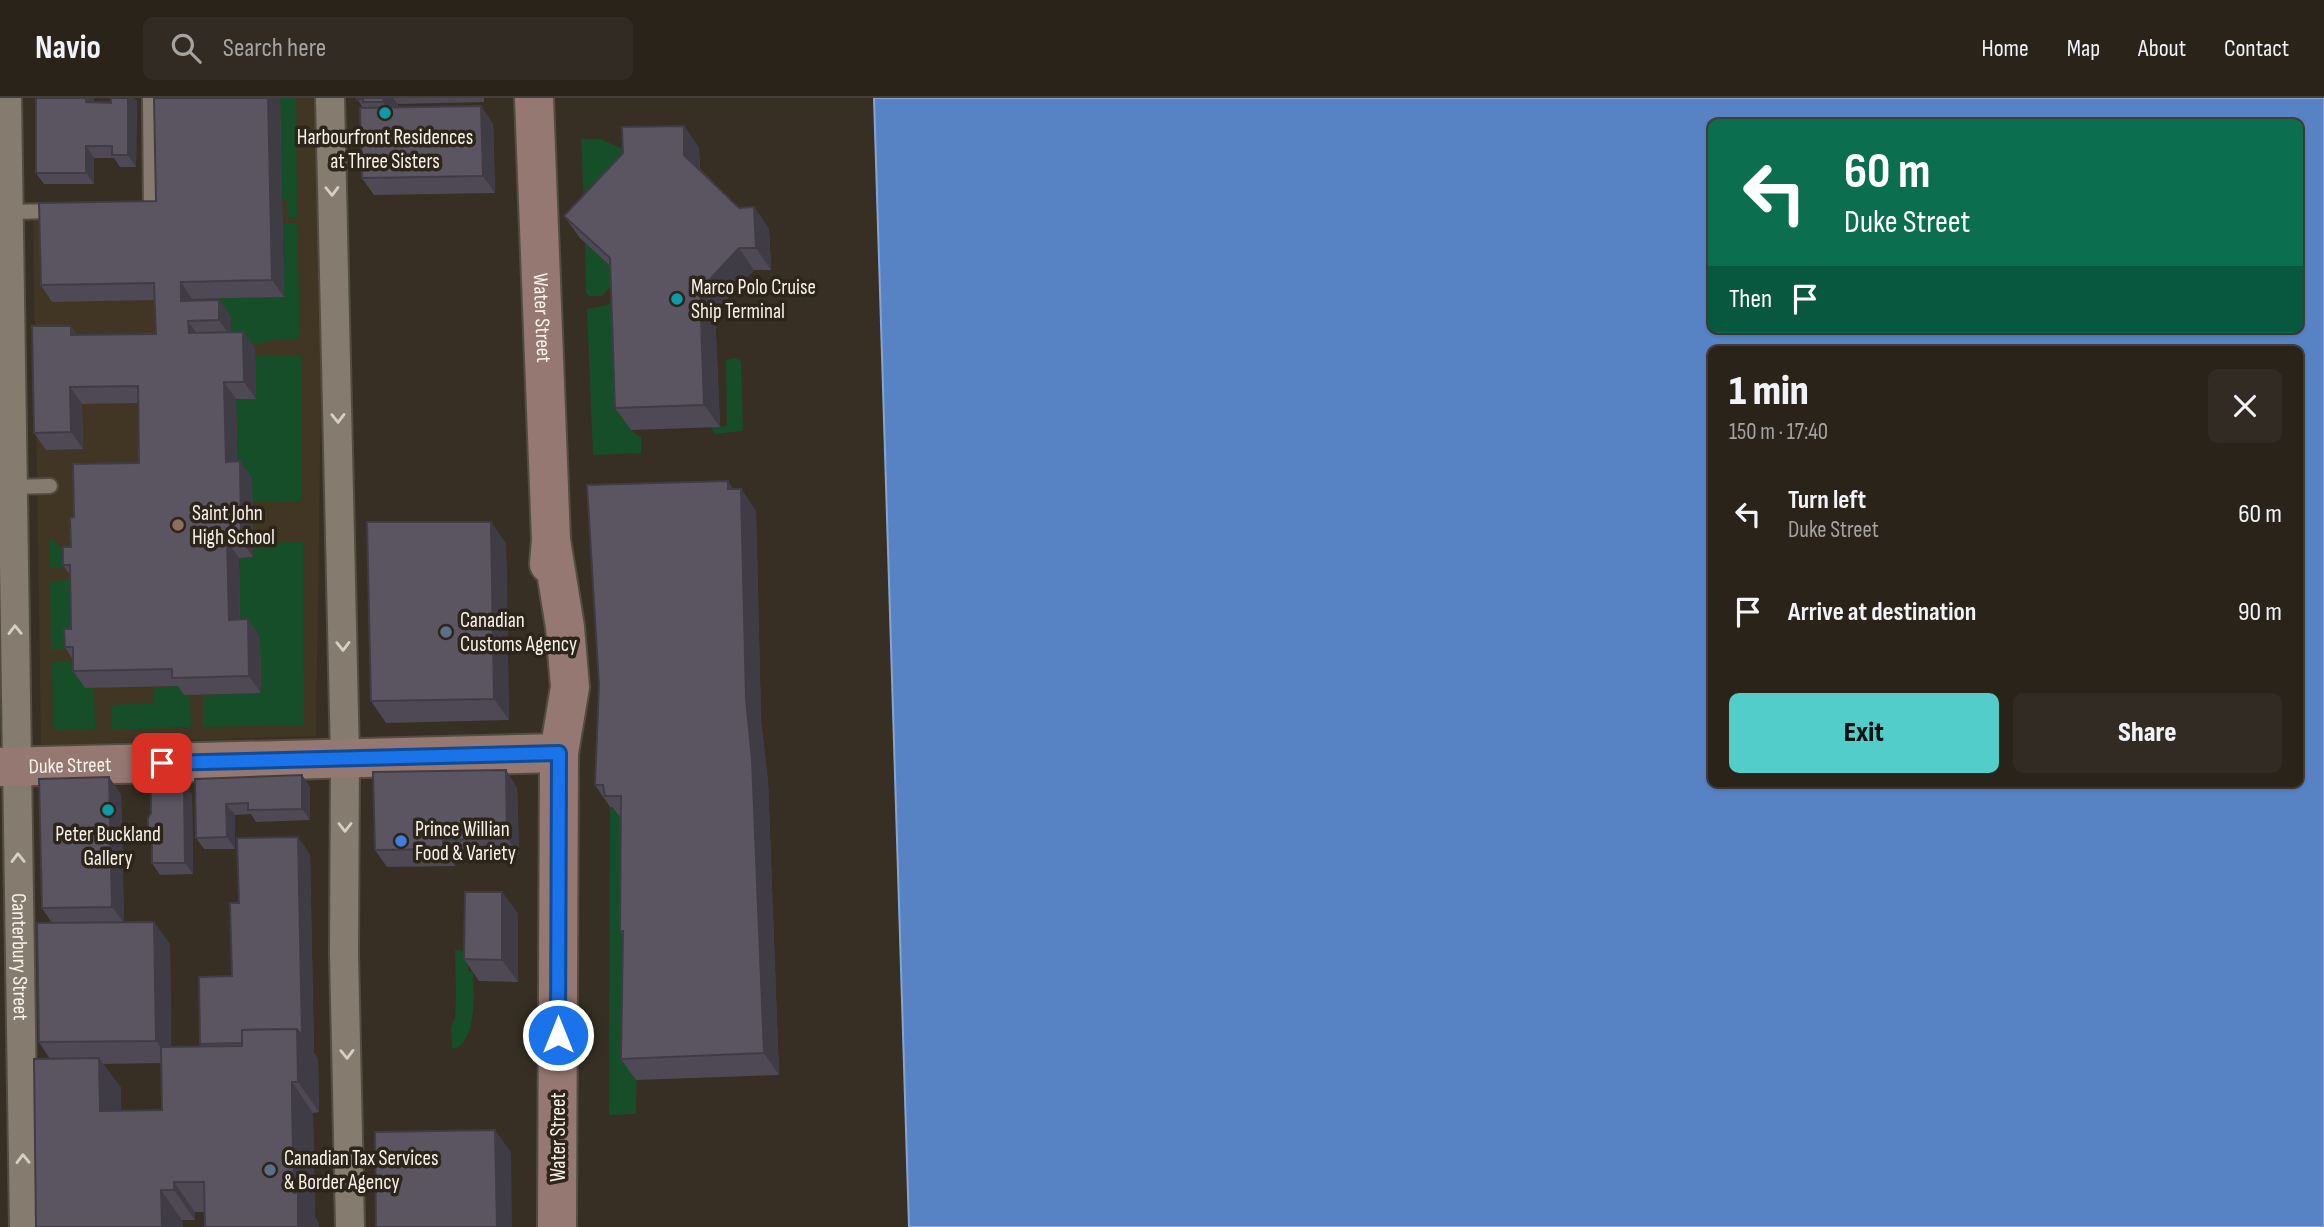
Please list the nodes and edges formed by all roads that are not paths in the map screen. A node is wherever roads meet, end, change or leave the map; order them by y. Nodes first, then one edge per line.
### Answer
1 (6, 98) edge
2 (150, 98) edge
3 (330, 98) edge
4 (534, 98) edge
5 (73, 211) edge
6 (125, 211) edge
7 (8, 212) junction
8 (50, 486) dead end
9 (12, 487) junction
10 (559, 753) junction
11 (345, 758) junction
12 (8, 767) edge
13 (24, 1227) edge
14 (350, 1227) edge
15 (557, 1227) edge

1 - 7 street, Canterbury Street
2 - 6 lane
3 -> 11 street
4 - 10 main road, Water Street
5 - 7 lane
7 - 9 street, Canterbury Street
8 - 9 lane
12 -> 9 street, Canterbury Street
10 - 11 main road, Duke Street
10 - 15 main road, Water Street
11 - 12 main road, Duke Street
11 -> 14 street
13 -> 12 street, Canterbury Street

